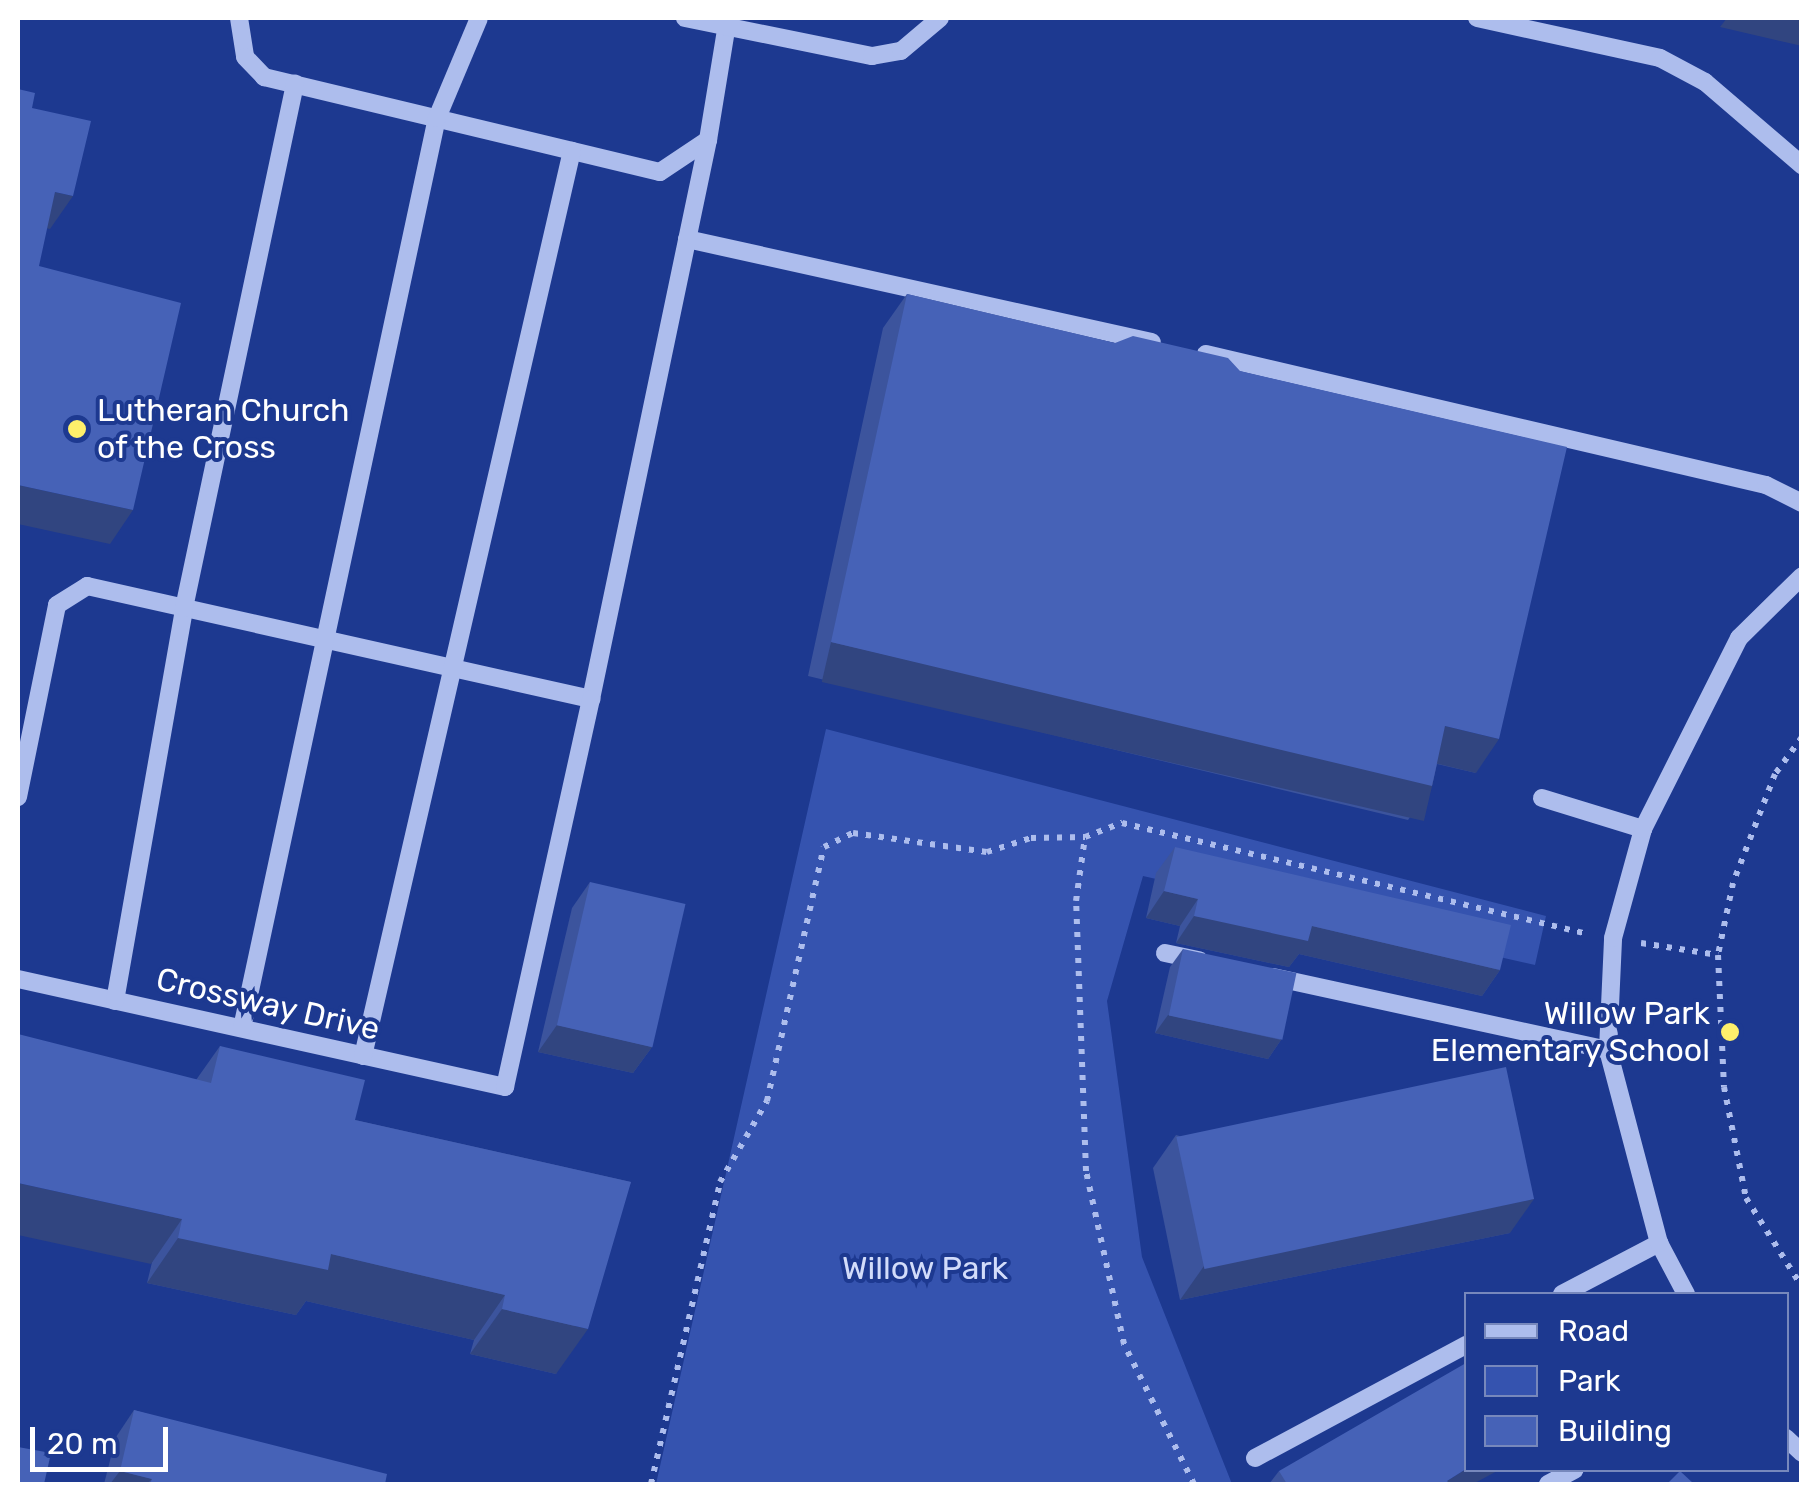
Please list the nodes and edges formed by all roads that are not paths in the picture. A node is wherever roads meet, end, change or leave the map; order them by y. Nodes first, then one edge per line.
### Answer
1 (239, 18) edge
2 (479, 18) edge
3 (685, 18) edge
4 (940, 18) edge
5 (1477, 18) edge
6 (728, 22) edge
7 (294, 84) junction
8 (438, 118) junction
9 (708, 140) junction
10 (572, 151) junction
11 (1802, 165) edge
12 (688, 239) junction
13 (1802, 503) edge
14 (1802, 576) edge
15 (184, 608) junction
16 (325, 639) junction
17 (452, 668) junction
18 (591, 699) junction
19 (18, 797) edge
20 (1542, 798) dead end
21 (1643, 830) junction
22 (1165, 953) dead end
23 (1222, 966) edge
24 (1242, 970) edge
25 (18, 979) edge
26 (115, 1000) junction
27 (242, 1028) junction
28 (1608, 1050) junction
29 (363, 1056) junction
30 (1659, 1242) junction
31 (1566, 1292) edge
32 (1685, 1292) edge
33 (1464, 1346) edge
34 (1255, 1458) dead end
35 (1570, 1472) edge
36 (1548, 1484) edge

1 - 7 street
2 - 8 street
3 - 6 street
4 - 6 street
5 - 11 street
6 - 9 street
7 - 8 street
7 - 15 street
8 - 10 street
8 - 16 street
9 - 10 street
9 - 12 street
10 - 17 street
12 - 13 street
12 - 18 street
14 - 21 street
15 - 16 street
15 - 19 street
15 - 26 street
16 - 17 street
16 - 27 street
17 - 18 street
17 - 29 street
18 - 29 street, Crossway Drive
20 - 21 street
21 - 28 street
22 - 23 street
24 - 28 street
25 - 26 street, Crossway Drive
26 - 27 street, Crossway Drive
27 - 29 street, Crossway Drive
28 - 30 street
30 - 31 street
30 - 32 street
33 - 34 street
35 - 36 street

